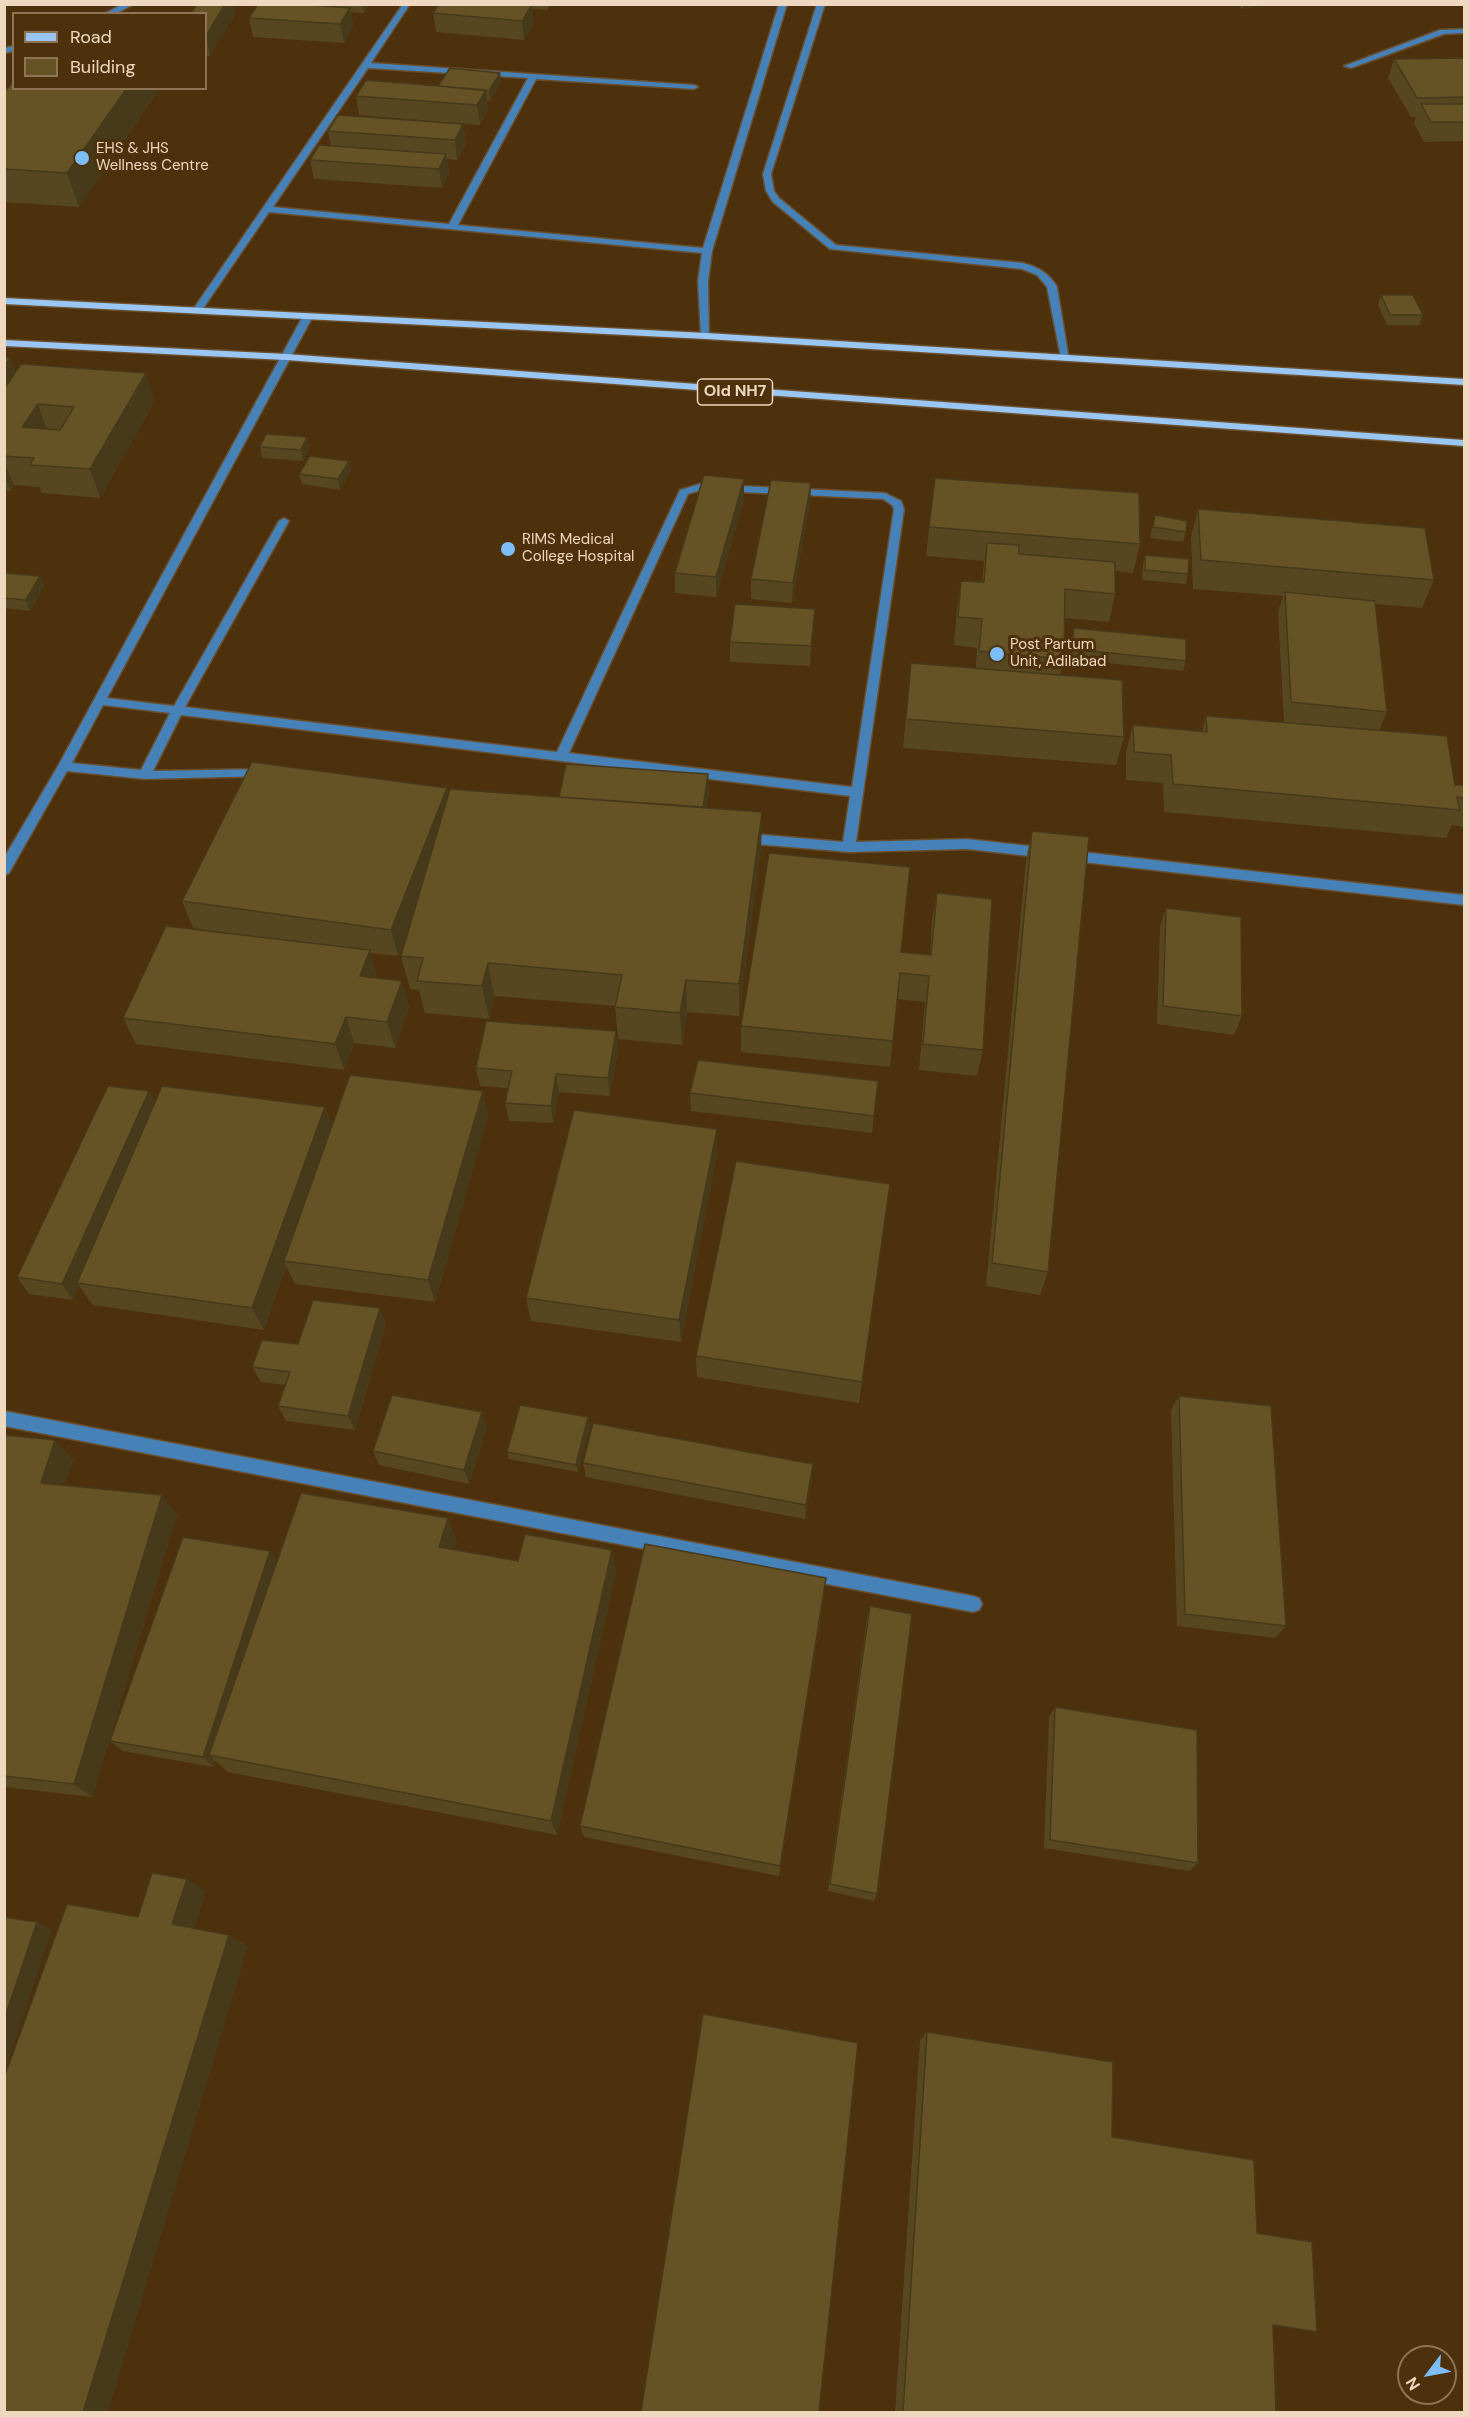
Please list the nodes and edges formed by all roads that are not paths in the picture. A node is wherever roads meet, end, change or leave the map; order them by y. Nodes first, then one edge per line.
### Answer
1 (131, 4) edge
2 (407, 4) edge
3 (783, 4) edge
4 (821, 4) edge
5 (112, 12) edge
6 (1464, 31) edge
7 (365, 65) junction
8 (1348, 66) dead end
9 (533, 76) junction
10 (694, 87) dead end
11 (267, 209) junction
12 (453, 225) junction
13 (706, 251) junction
14 (4, 301) edge
15 (197, 311) junction
16 (308, 316) junction
17 (706, 336) junction
18 (4, 343) edge
19 (286, 357) junction
20 (1066, 358) junction
21 (1464, 382) edge
22 (1464, 443) edge
23 (284, 521) dead end
24 (100, 701) junction
25 (178, 709) junction
26 (561, 757) junction
27 (64, 766) junction
28 (145, 775) junction
29 (275, 775) edge
30 (857, 792) junction
31 (731, 837) edge
32 (849, 847) junction
33 (4, 870) edge
34 (1464, 900) edge
35 (4, 1418) edge
36 (973, 1604) dead end

1 - 5 street
2 - 7 street
3 - 13 street
4 - 20 street
6 - 8 street
7 - 9 street
7 - 11 street
9 - 10 street
9 - 12 street
11 - 12 street
11 - 15 street
12 - 13 street
13 - 17 street
14 - 15 main road
15 - 16 main road
16 - 17 main road
16 - 19 street
17 - 20 main road
18 - 19 main road, Old NH7
19 - 22 main road, Old NH7
19 - 24 street
20 - 21 main road
23 - 25 street
24 - 25 street
24 - 27 street
25 - 26 street
25 - 28 street
26 - 30 street
26 - 30 street
27 - 28 street
27 - 33 street
28 - 29 street
30 - 32 street
31 - 32 street
32 - 34 street
35 - 36 street

